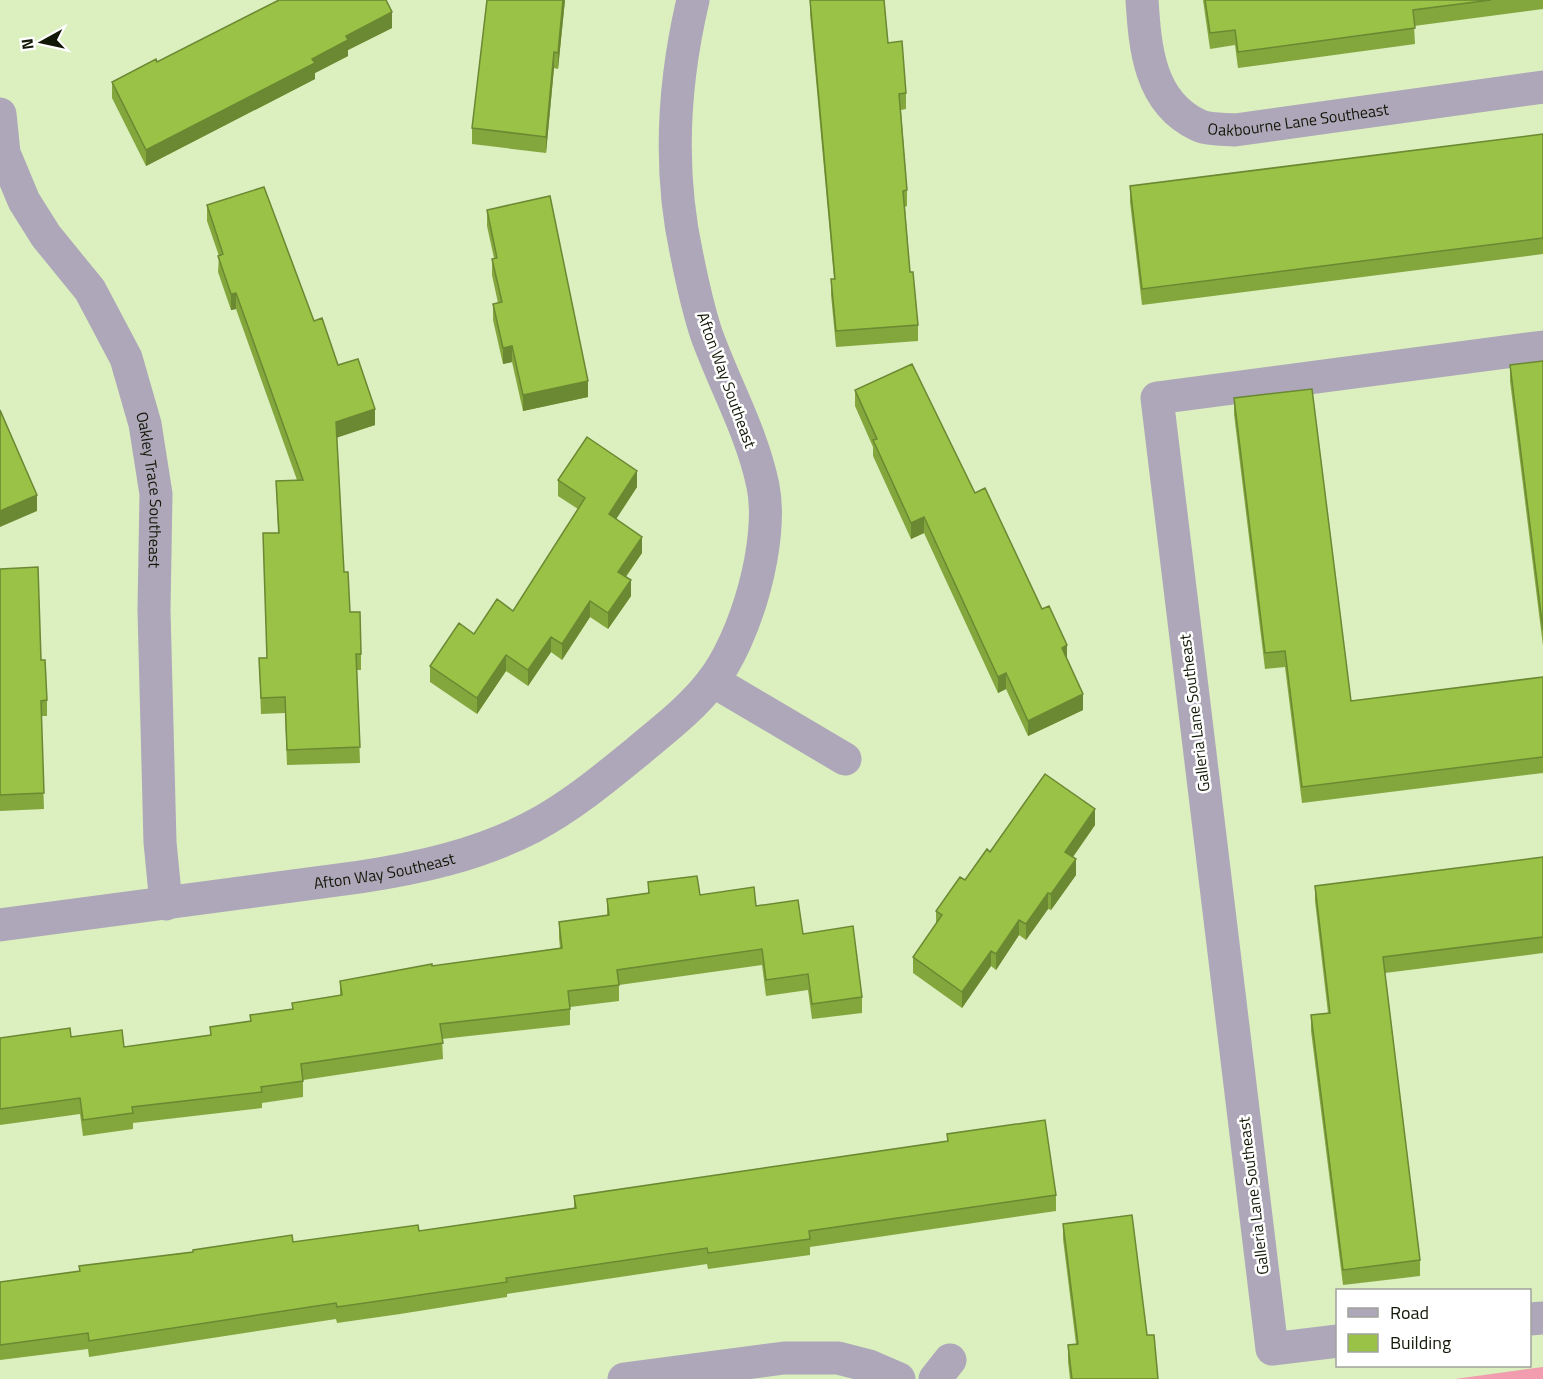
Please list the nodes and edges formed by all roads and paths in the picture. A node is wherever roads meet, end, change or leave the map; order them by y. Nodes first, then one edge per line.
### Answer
1 (693, 0) edge
2 (1142, 0) edge
3 (1543, 87) edge
4 (0, 114) edge
5 (1543, 347) edge
6 (712, 681) junction
7 (846, 759) dead end
8 (166, 904) junction
9 (0, 925) edge
10 (1336, 1341) edge
11 (624, 1379) edge
12 (899, 1379) edge

1 - 6 street, Afton Way Southeast
2 - 3 street, Oakbourne Lane Southeast
4 - 8 street, Oakley Trace Southeast
5 - 10 street, Galleria Lane Southeast
6 - 7 street
6 - 8 street, Afton Way Southeast
8 - 9 street, Afton Way Southeast
11 - 12 street

